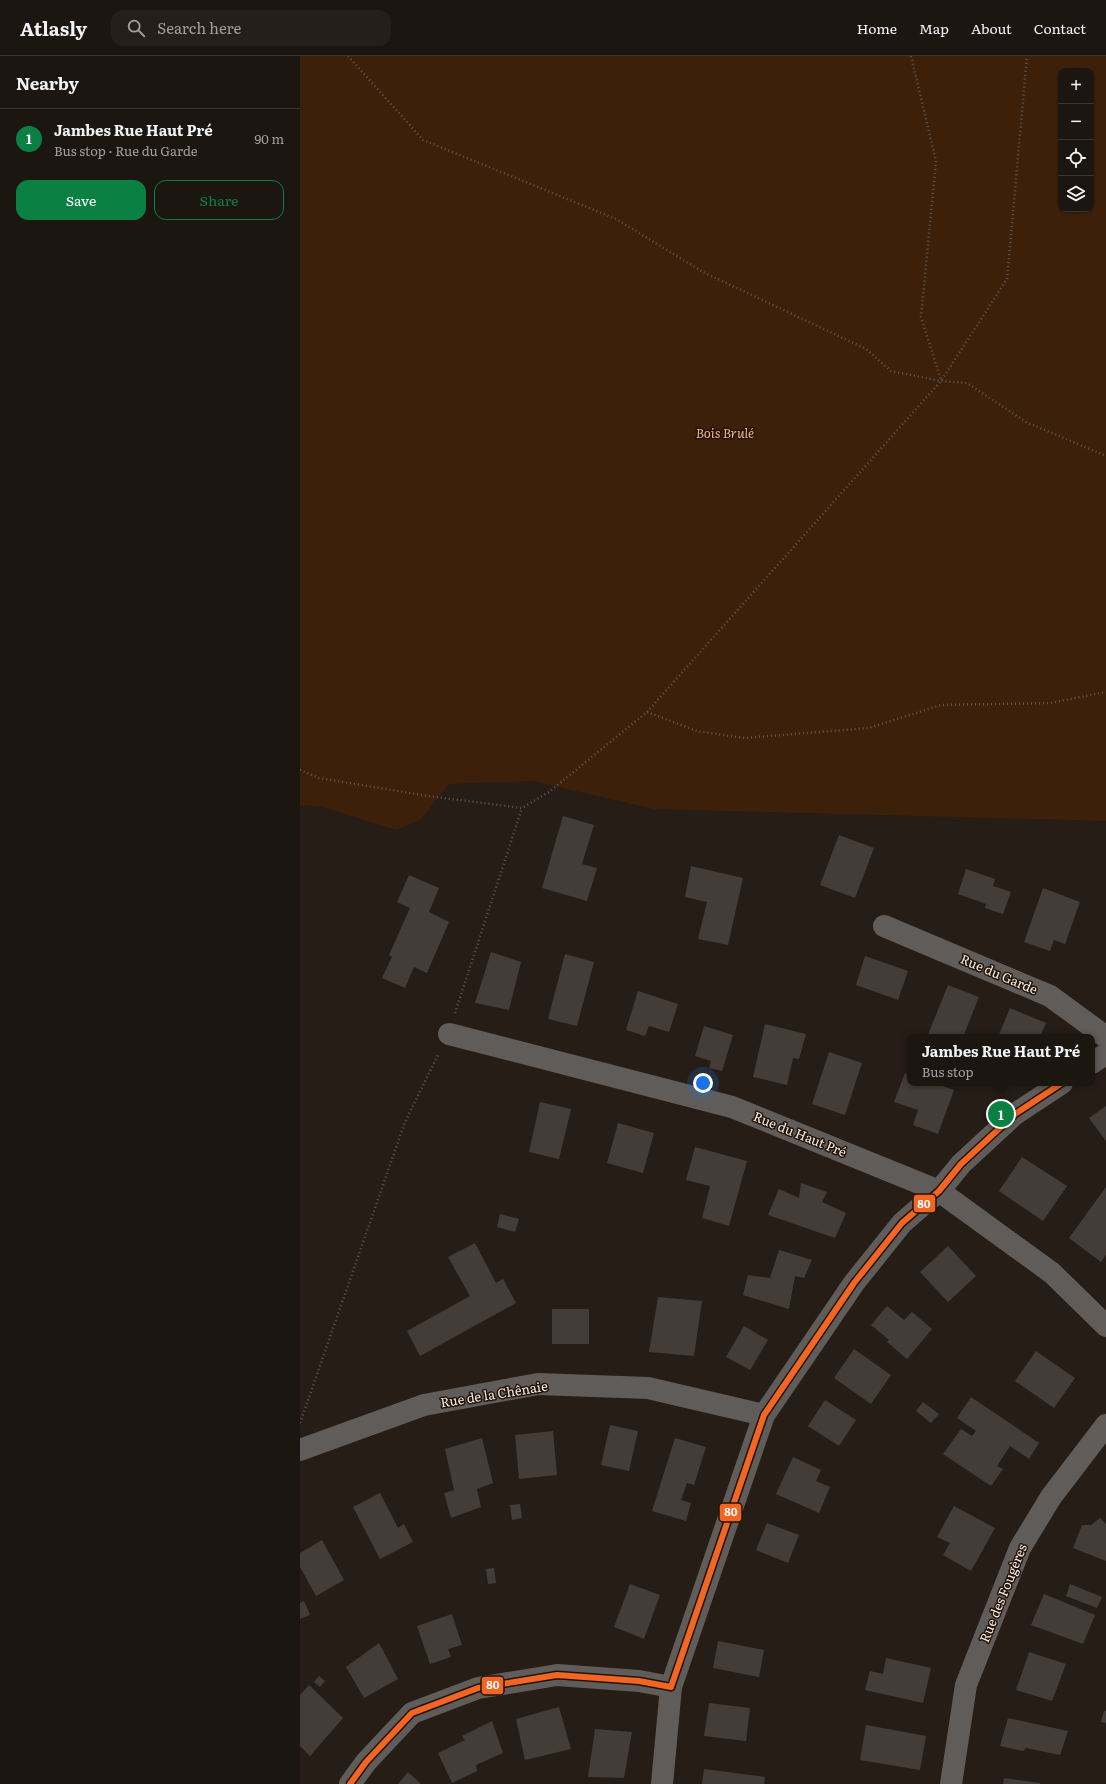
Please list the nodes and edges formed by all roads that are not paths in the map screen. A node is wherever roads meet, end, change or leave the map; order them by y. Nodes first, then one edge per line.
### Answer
1 (884, 926) dead end
2 (449, 1034) road end
3 (1106, 1037) edge
4 (1106, 1054) edge
5 (1095, 1061) edge
6 (1057, 1086) edge
7 (939, 1191) junction
8 (1106, 1326) edge
9 (764, 1415) junction
10 (1106, 1425) edge
11 (300, 1450) edge
12 (671, 1687) junction
13 (350, 1784) edge
14 (662, 1784) edge
15 (951, 1784) edge

1 - 3 street, Rue du Garde
2 - 7 street, Rue du Haut Pré
4 - 5 street
6 - 7 street
7 - 8 street, Rue du Haut Pré
7 - 9 street
9 - 11 street, Rue de la Chênaie
9 - 12 street
10 - 15 street, Rue des Fougères
12 - 13 street
12 - 14 street

